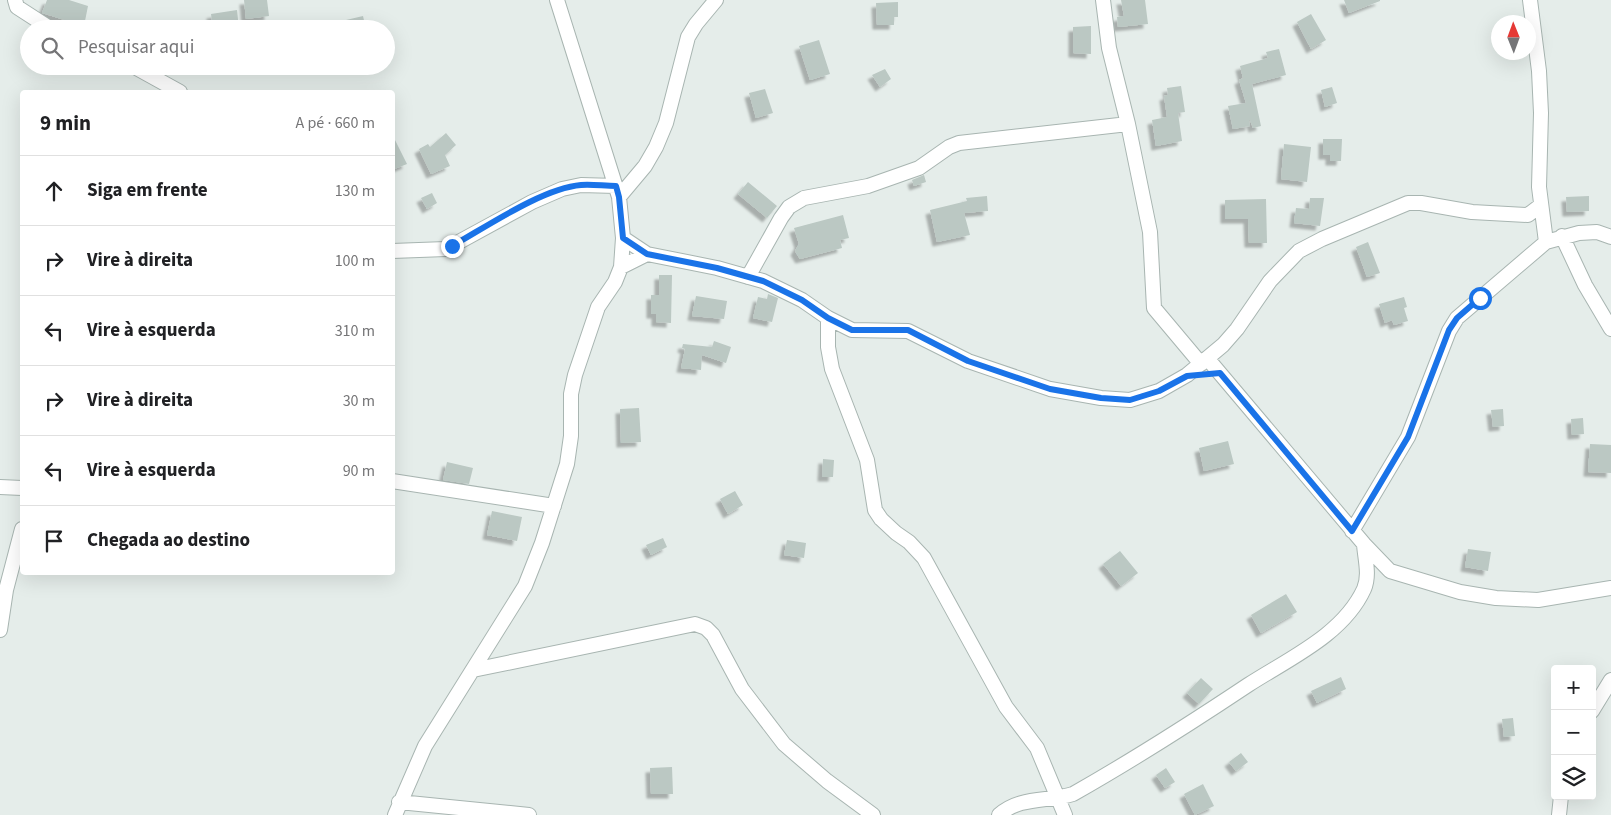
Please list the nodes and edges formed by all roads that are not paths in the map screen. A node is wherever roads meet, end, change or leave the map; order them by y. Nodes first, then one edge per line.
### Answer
1 (15, 0) edge
2 (557, 0) edge
3 (716, 0) edge
4 (1104, 0) edge
5 (1530, 0) edge
6 (38, 20) edge
7 (149, 75) edge
8 (176, 90) edge
9 (1128, 124) junction
10 (1539, 187) junction
11 (617, 192) junction
12 (1541, 205) junction
13 (1528, 215) junction
14 (1562, 236) junction
15 (1611, 237) edge
16 (623, 238) junction
17 (1546, 242) junction
18 (395, 251) edge
19 (647, 254) junction
20 (621, 267) junction
21 (748, 277) junction
22 (828, 318) junction
23 (1611, 330) edge
24 (1201, 364) junction
25 (1220, 373) junction
26 (1187, 376) junction
27 (395, 481) edge
28 (0, 486) edge
29 (20, 488) edge
30 (554, 506) junction
31 (1352, 531) junction
32 (20, 537) edge
33 (1364, 544) junction
34 (1390, 571) junction
35 (1368, 579) junction
36 (1611, 588) edge
37 (0, 630) edge
38 (473, 670) junction
39 (1611, 680) edge
40 (1593, 710) edge
41 (1058, 799) junction
42 (1561, 800) edge
43 (397, 808) edge
44 (529, 815) edge
45 (873, 815) edge
46 (999, 815) edge
47 (1065, 815) edge
48 (1558, 815) edge

1 - 6 street
2 - 11 street
3 - 11 street
4 - 9 street
5 - 10 street
7 - 8 street
9 - 21 street
9 - 24 street
10 - 12 street
10 - 13 street
11 - 16 street
11 - 18 street
12 - 13 street
12 - 17 street
13 - 24 street
14 - 15 street
14 - 17 street
14 - 23 street
16 - 19 street
16 - 20 street
17 - 31 street
19 - 20 street
19 - 21 street
20 - 30 street
21 - 22 street
22 - 26 street
22 - 41 street
24 - 25 street
24 - 26 street
25 - 26 street
25 - 31 street
27 - 30 street
28 - 29 street
30 - 38 street
31 - 33 street
32 - 37 street
33 - 34 street
33 - 35 street
34 - 35 street
34 - 36 street
35 - 41 street
38 - 43 street
38 - 45 street
39 - 40 street
41 - 46 street
41 - 47 street
42 - 48 street
43 - 44 street

